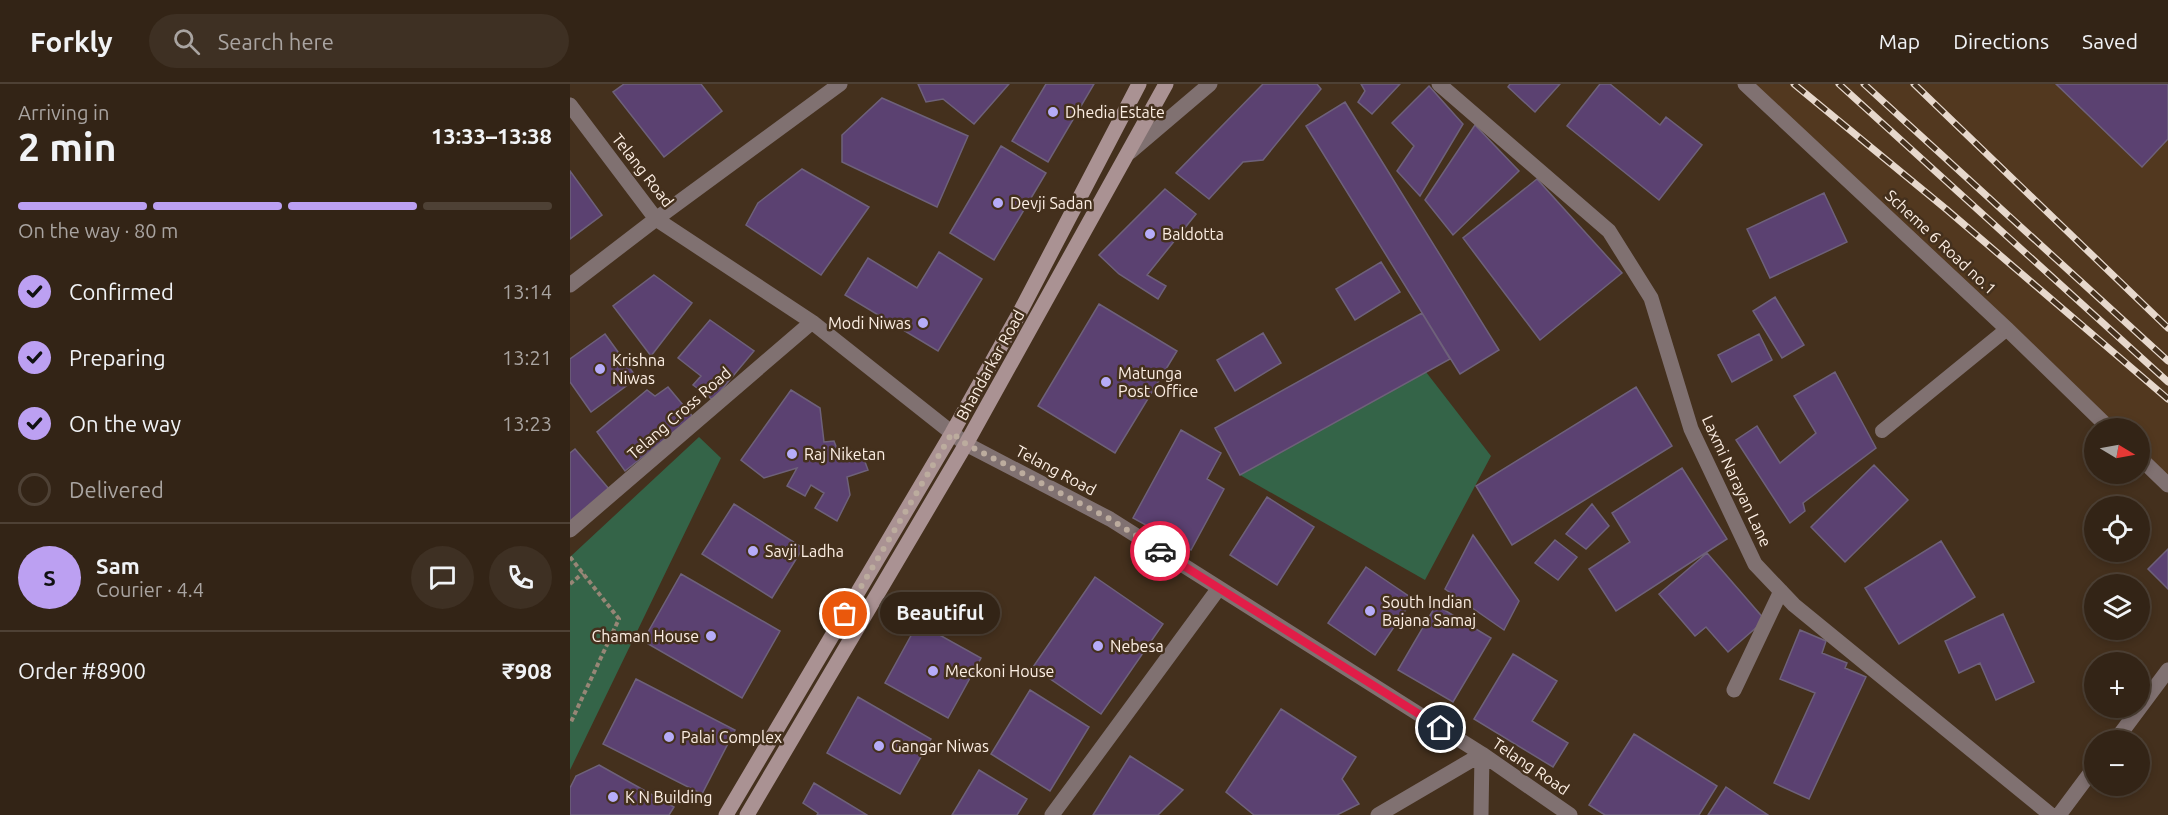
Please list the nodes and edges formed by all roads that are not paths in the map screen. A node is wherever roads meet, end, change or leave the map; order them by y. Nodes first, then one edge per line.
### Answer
1 (840, 84) edge
2 (1139, 84) edge
3 (1166, 84) edge
4 (1210, 84) edge
5 (1439, 84) edge
6 (1745, 84) edge
7 (570, 105) edge
8 (1128, 154) junction
9 (656, 219) junction
10 (570, 285) edge
11 (812, 322) junction
12 (2007, 329) junction
13 (2099, 418) edge
14 (1882, 431) dead end
15 (952, 433) junction
16 (966, 444) junction
17 (2150, 468) edge
18 (2168, 485) edge
19 (570, 530) edge
20 (1219, 588) junction
21 (1781, 591) junction
22 (2165, 681) edge
23 (1734, 690) dead end
24 (2124, 730) edge
25 (1482, 754) junction
26 (2084, 781) edge
27 (726, 815) edge
28 (747, 815) edge
29 (1052, 815) edge
30 (1378, 815) edge
31 (1481, 815) edge
32 (1570, 815) edge
33 (2051, 815) edge
34 (2059, 815) edge

1 - 9 street
2 - 15 street, Bhandarkar Road
3 - 8 street, Bhandarkar Road
4 - 8 street
5 - 21 street, Laxmi Narayan Lane
6 - 12 street, Scheme 6 Road no.1
7 - 9 street, Telang Road
8 - 16 street, Bhandarkar Road
9 - 10 street
9 - 11 street, Telang Road
11 - 15 street, Telang Road
11 - 19 street, Telang Cross Road
12 - 13 street, Scheme 6 Road no.1
12 - 14 lane
15 - 16 street, Telang Road
15 - 27 street, Bhandarkar Road
16 - 20 street, Telang Road
16 - 28 street, Bhandarkar Road
17 - 18 street
20 - 25 street, Telang Road
20 - 29 street
21 - 23 street
21 - 33 street, Laxmi Narayan Lane
22 - 24 street
25 - 30 street
25 - 31 street
25 - 32 street, Telang Road
26 - 34 street

